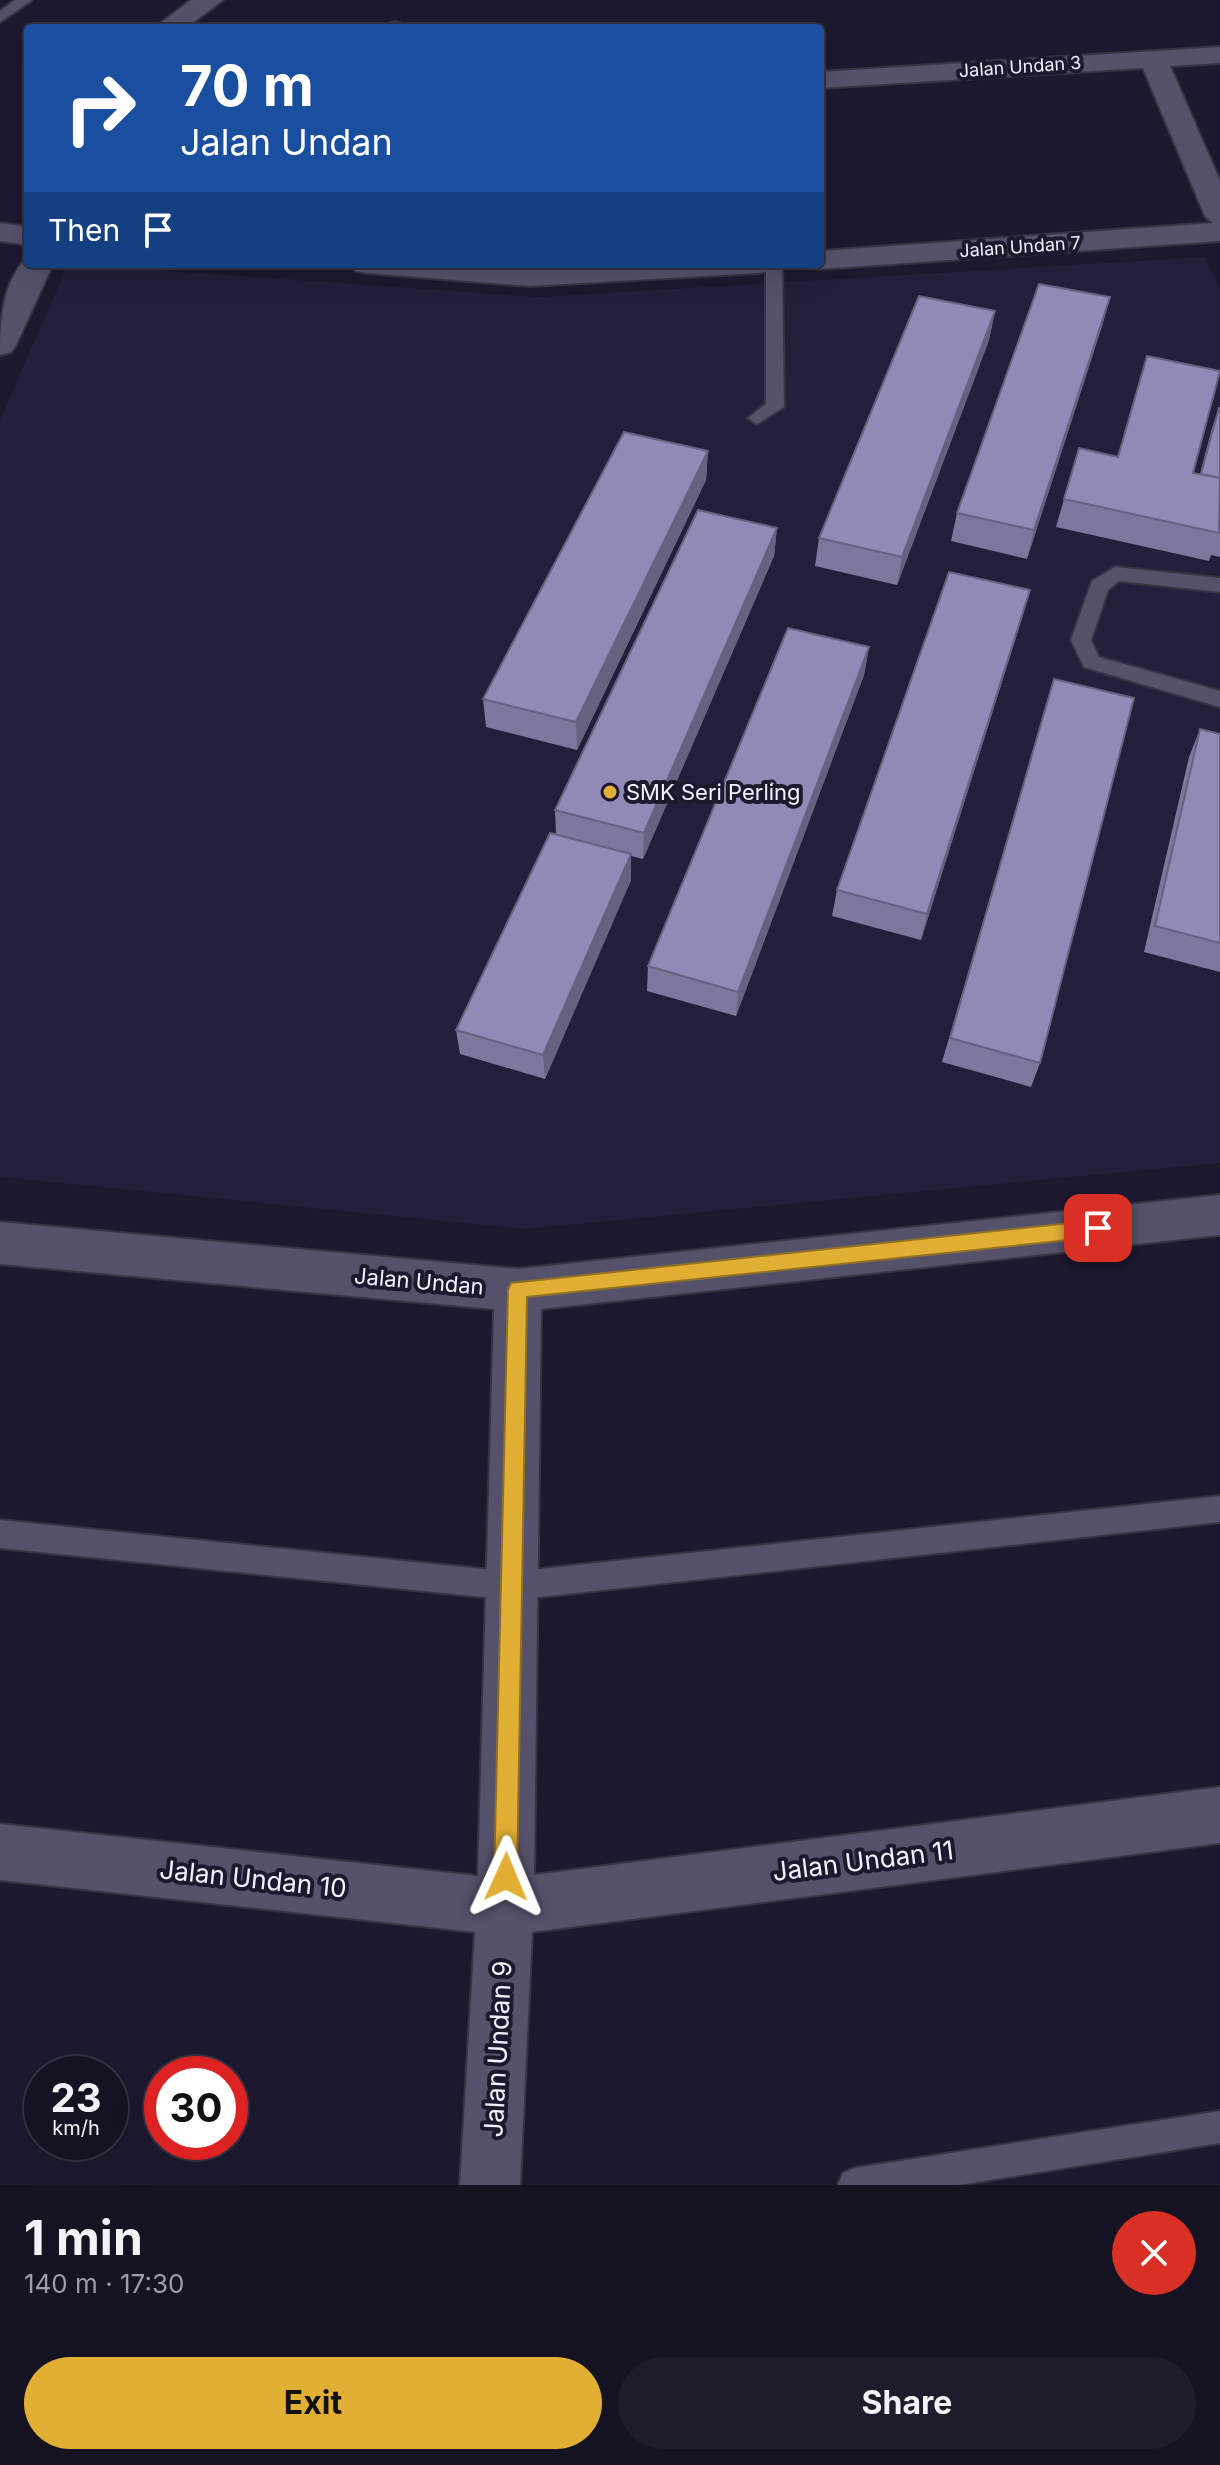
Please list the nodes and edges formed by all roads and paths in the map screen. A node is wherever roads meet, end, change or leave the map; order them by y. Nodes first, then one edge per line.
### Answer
1 (25, 0) edge
2 (209, 0) edge
3 (0, 18) edge
4 (174, 24) edge
5 (1220, 55) edge
6 (1153, 59) junction
7 (824, 80) edge
8 (1220, 216) edge
9 (0, 232) edge
10 (1220, 232) edge
11 (24, 235) edge
12 (824, 260) edge
13 (35, 268) edge
14 (417, 268) edge
15 (688, 268) edge
16 (774, 268) edge
17 (0, 345) edge
18 (757, 418) dead end
19 (1220, 585) edge
20 (1220, 699) edge
21 (1220, 1215) edge
22 (0, 1243) edge
23 (518, 1290) junction
24 (1220, 1509) edge
25 (0, 1534) edge
26 (512, 1586) junction
27 (1220, 1815) edge
28 (0, 1852) edge
29 (505, 1907) junction
30 (1220, 2127) edge
31 (490, 2185) edge
32 (855, 2185) edge

1 - 3 lane
2 - 4 street
5 - 6 street, Jalan Undan 3
6 - 7 street, Jalan Undan 3
6 - 8 street
9 - 11 street
10 - 12 street, Jalan Undan 7
13 - 17 street
14 - 15 street
16 - 18 lane
19 - 20 lane
21 - 23 street, Jalan Undan
22 - 23 street, Jalan Undan
23 - 26 street, Jalan Undan 9
24 - 26 lane
25 - 26 lane
26 - 29 street, Jalan Undan 9
27 - 29 street, Jalan Undan 11
28 - 29 street, Jalan Undan 10
29 - 31 street, Jalan Undan 9
30 - 32 lane

